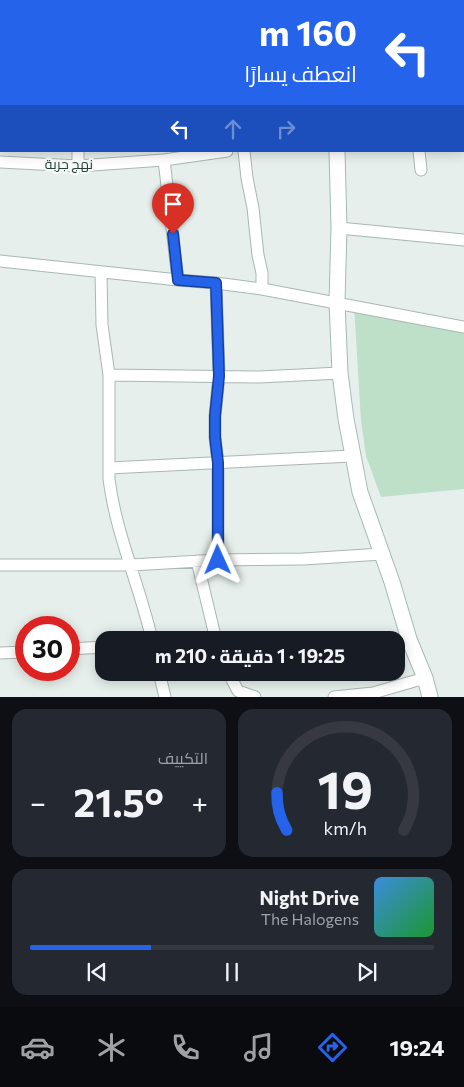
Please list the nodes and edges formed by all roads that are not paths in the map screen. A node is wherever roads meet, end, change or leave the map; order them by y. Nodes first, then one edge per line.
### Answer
1 (78, 152) edge
2 (210, 152) edge
3 (244, 152) edge
4 (338, 152) edge
5 (419, 152) edge
6 (192, 153) edge
7 (12, 157) edge
8 (164, 160) junction
9 (0, 162) edge
10 (78, 166) junction
11 (421, 170) dead end
12 (339, 228) junction
13 (464, 240) edge
14 (0, 261) edge
15 (100, 272) junction
16 (178, 280) junction
17 (216, 283) junction
18 (262, 289) junction
19 (337, 302) junction
20 (464, 327) edge
21 (340, 373) junction
22 (109, 375) junction
23 (219, 376) junction
24 (352, 456) junction
25 (218, 463) junction
26 (109, 468) junction
27 (382, 554) junction
28 (218, 560) junction
29 (197, 561) junction
30 (0, 564) edge
31 (131, 565) junction
32 (149, 631) edge
33 (214, 631) edge
34 (80, 648) edge
35 (95, 648) edge
36 (15, 652) edge
37 (0, 653) edge
38 (425, 678) junction
39 (162, 681) edge
40 (233, 681) edge
41 (165, 697) edge
42 (255, 697) edge
43 (334, 697) edge
44 (430, 697) edge

1 - 10 street
2 - 6 street, نهج جربة
3 - 18 street
4 - 12 main road
5 - 11 street
6 - 8 street, نهج جربة
7 - 9 street, نهج جربة
7 - 10 street, نهج جربة
8 - 10 street, نهج جربة
8 - 16 street
12 - 13 street
12 - 19 main road
14 - 15 street
15 - 16 street
15 - 22 street
16 - 17 street
17 - 18 street
17 - 23 street
18 - 19 street
19 - 20 street
19 - 21 main road
21 - 23 street
21 - 24 main road
22 - 23 street
22 - 26 street
23 - 25 street
24 - 25 street
24 - 27 main road
25 - 26 street
25 - 28 street
26 - 31 street
27 - 28 street
27 - 38 main road
28 - 29 street
29 - 31 street
29 - 33 street
30 - 31 street
31 - 32 street
34 - 35 street
36 - 37 street
38 - 43 street
38 - 44 main road
39 - 41 street
40 - 42 street

